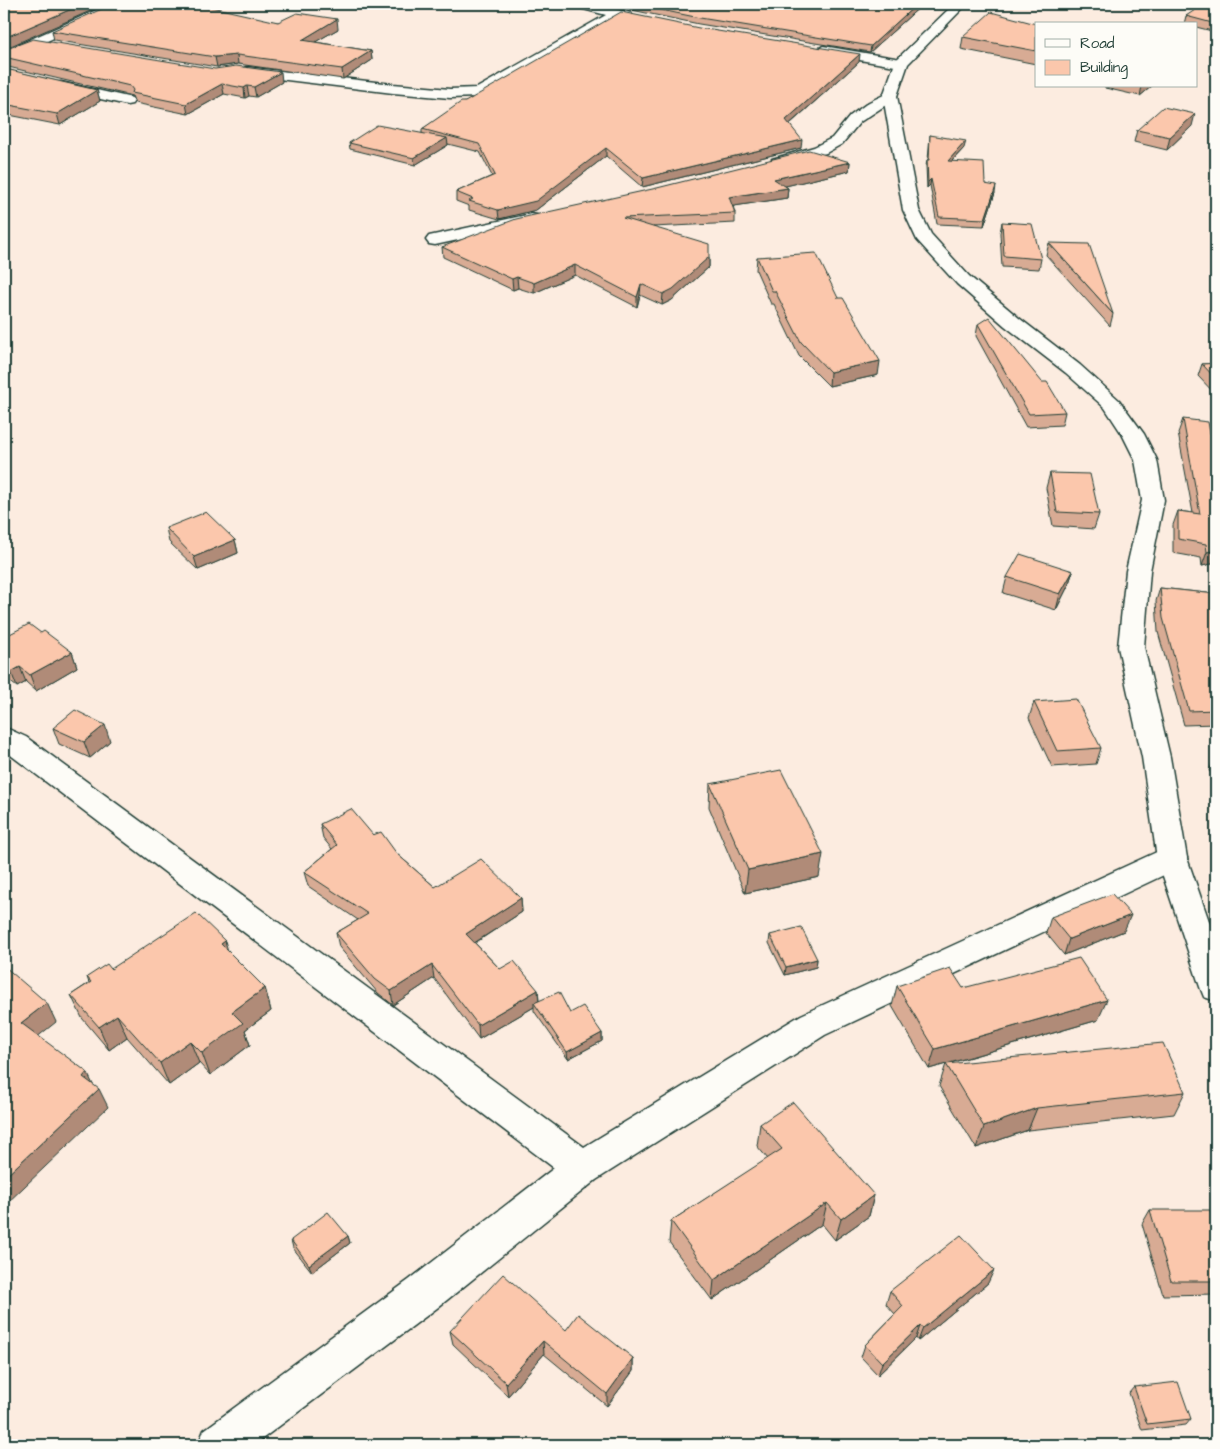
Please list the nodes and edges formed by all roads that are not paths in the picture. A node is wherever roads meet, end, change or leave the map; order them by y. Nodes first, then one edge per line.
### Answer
1 (120, 4) edge
2 (580, 4) edge
3 (961, 4) edge
4 (619, 14) junction
5 (637, 19) edge
6 (35, 43) junction
7 (62, 47) edge
8 (810, 48) edge
9 (4, 56) edge
10 (901, 63) junction
11 (231, 72) edge
12 (51, 83) edge
13 (890, 96) junction
14 (126, 101) dead end
15 (762, 166) edge
16 (550, 214) edge
17 (435, 240) dead end
18 (4, 738) edge
19 (1172, 858) junction
20 (1216, 987) edge
21 (583, 1168) junction
22 (219, 1445) edge

1 - 6 street
2 - 4 street
3 - 10 street
4 - 5 street
4 - 11 street
6 - 7 street
6 - 9 street
8 - 10 street
10 - 13 street
12 - 14 street
13 - 15 street
13 - 19 street
16 - 17 street
18 - 21 street
19 - 20 street
19 - 21 street
21 - 22 street

